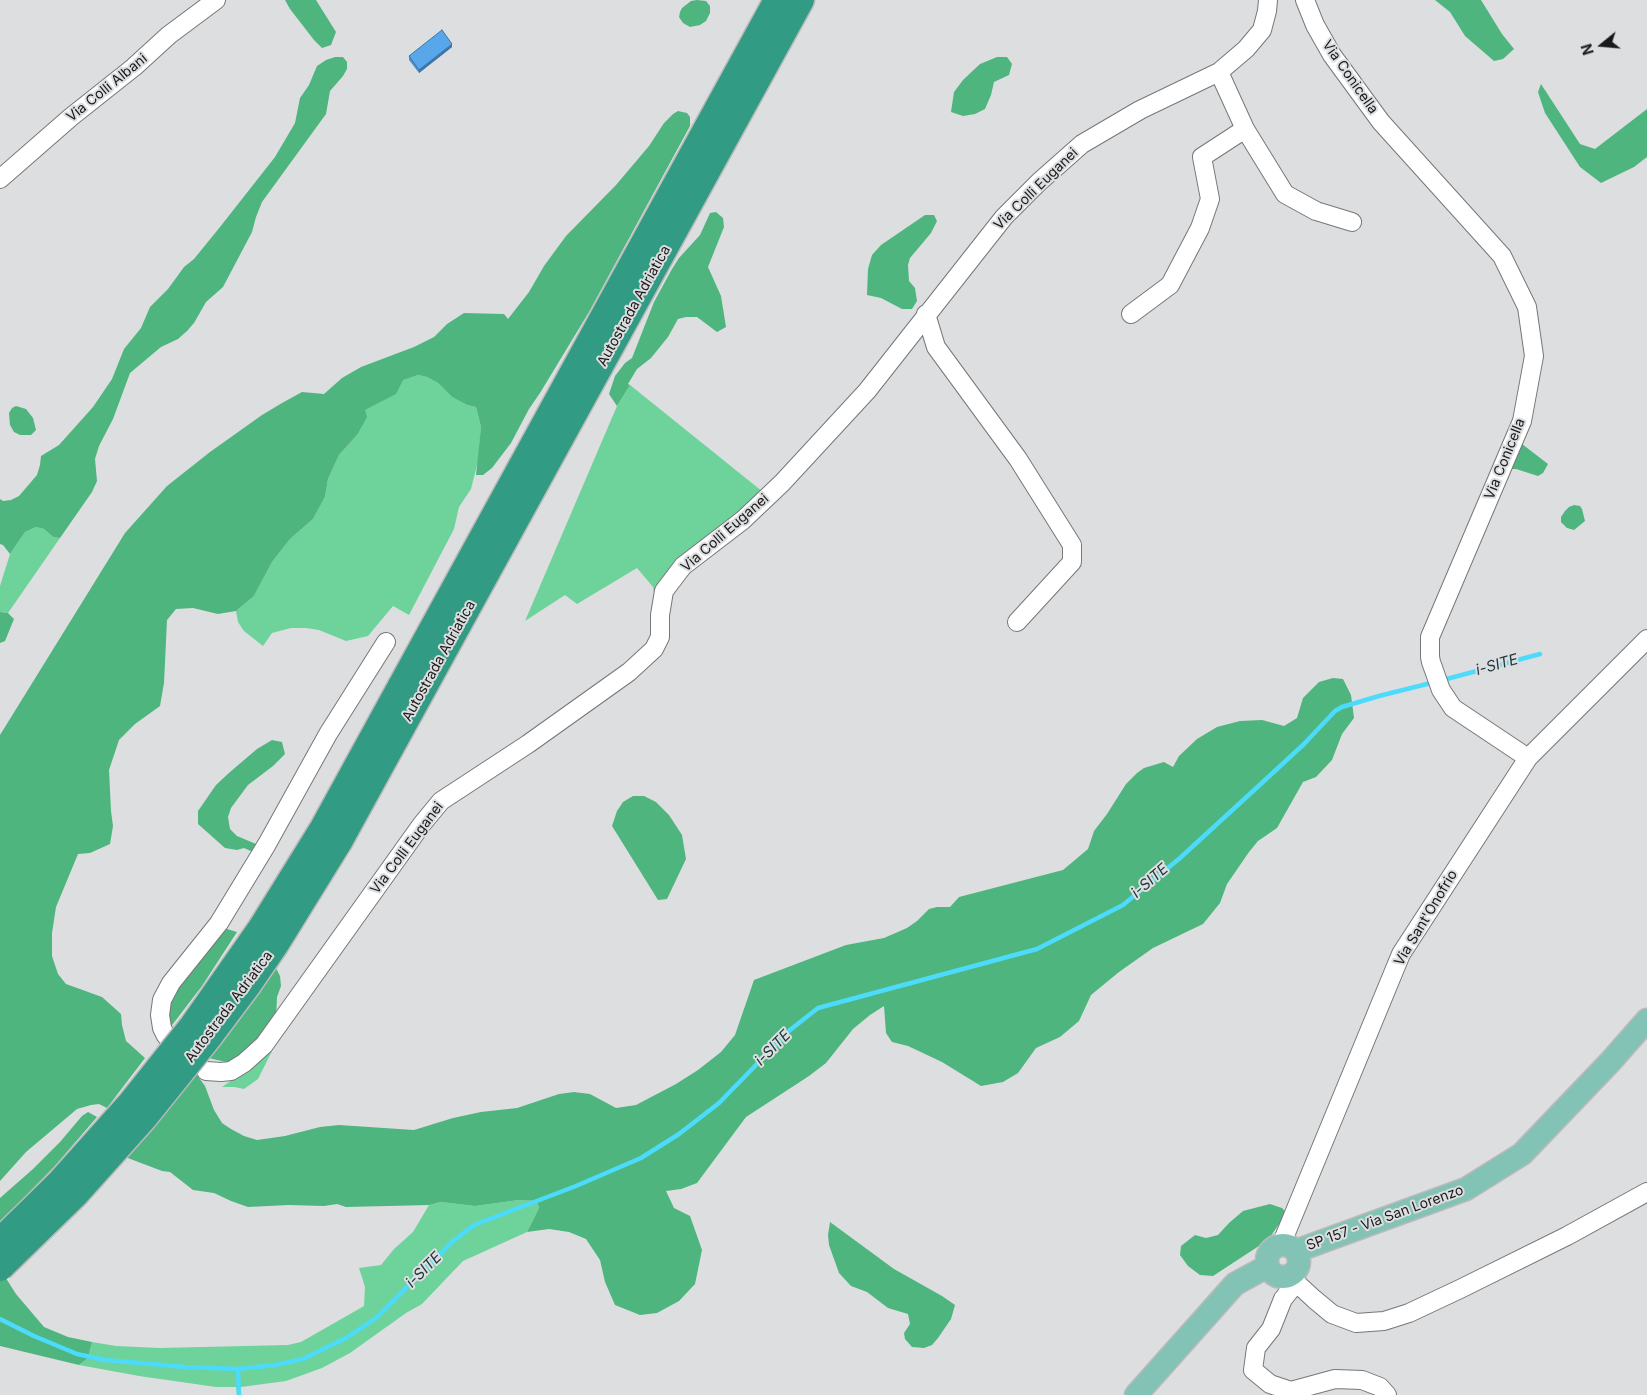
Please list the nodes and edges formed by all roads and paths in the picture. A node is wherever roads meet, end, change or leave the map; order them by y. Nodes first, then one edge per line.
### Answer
1 (216, 0) edge
2 (777, 0) edge
3 (801, 0) edge
4 (1268, 0) edge
5 (1305, 0) edge
6 (1219, 72) junction
7 (1245, 129) junction
8 (0, 179) edge
9 (1352, 222) dead end
10 (926, 314) junction
11 (1131, 314) dead end
12 (1017, 622) dead end
13 (1647, 639) edge
14 (386, 642) dead end
15 (1528, 758) junction
16 (1647, 1020) edge
17 (201, 1031) junction
18 (166, 1036) dead end
19 (206, 1071) dead end
20 (1647, 1192) edge
21 (0, 1241) edge
22 (1288, 1248) junction
23 (1268, 1266) junction
24 (0, 1268) edge
25 (1292, 1279) junction
26 (1136, 1395) edge
27 (1387, 1395) edge

1 - 8 street, Via Colli Albani
2 - 17 highway, Autostrada Adriatica
3 - 17 highway, Autostrada Adriatica
4 - 6 street, Via Colli Euganei
5 - 15 street, Via Conicella
6 - 7 street
6 - 10 street, Via Colli Euganei
7 - 9 street
7 - 11 street
10 - 12 street
10 - 19 street, Via Colli Euganei
13 - 15 street, Via Sant'Onofrio
14 - 18 street
15 - 22 street, Via Sant'Onofrio
16 - 22 main road, SP 157 - Via San Lorenzo
17 - 21 highway, Autostrada Adriatica, bridge
17 - 24 highway, Autostrada Adriatica, bridge
20 - 25 street
22 - 23 main road
22 - 25 main road
23 - 25 main road
23 - 26 main road
25 - 27 street

